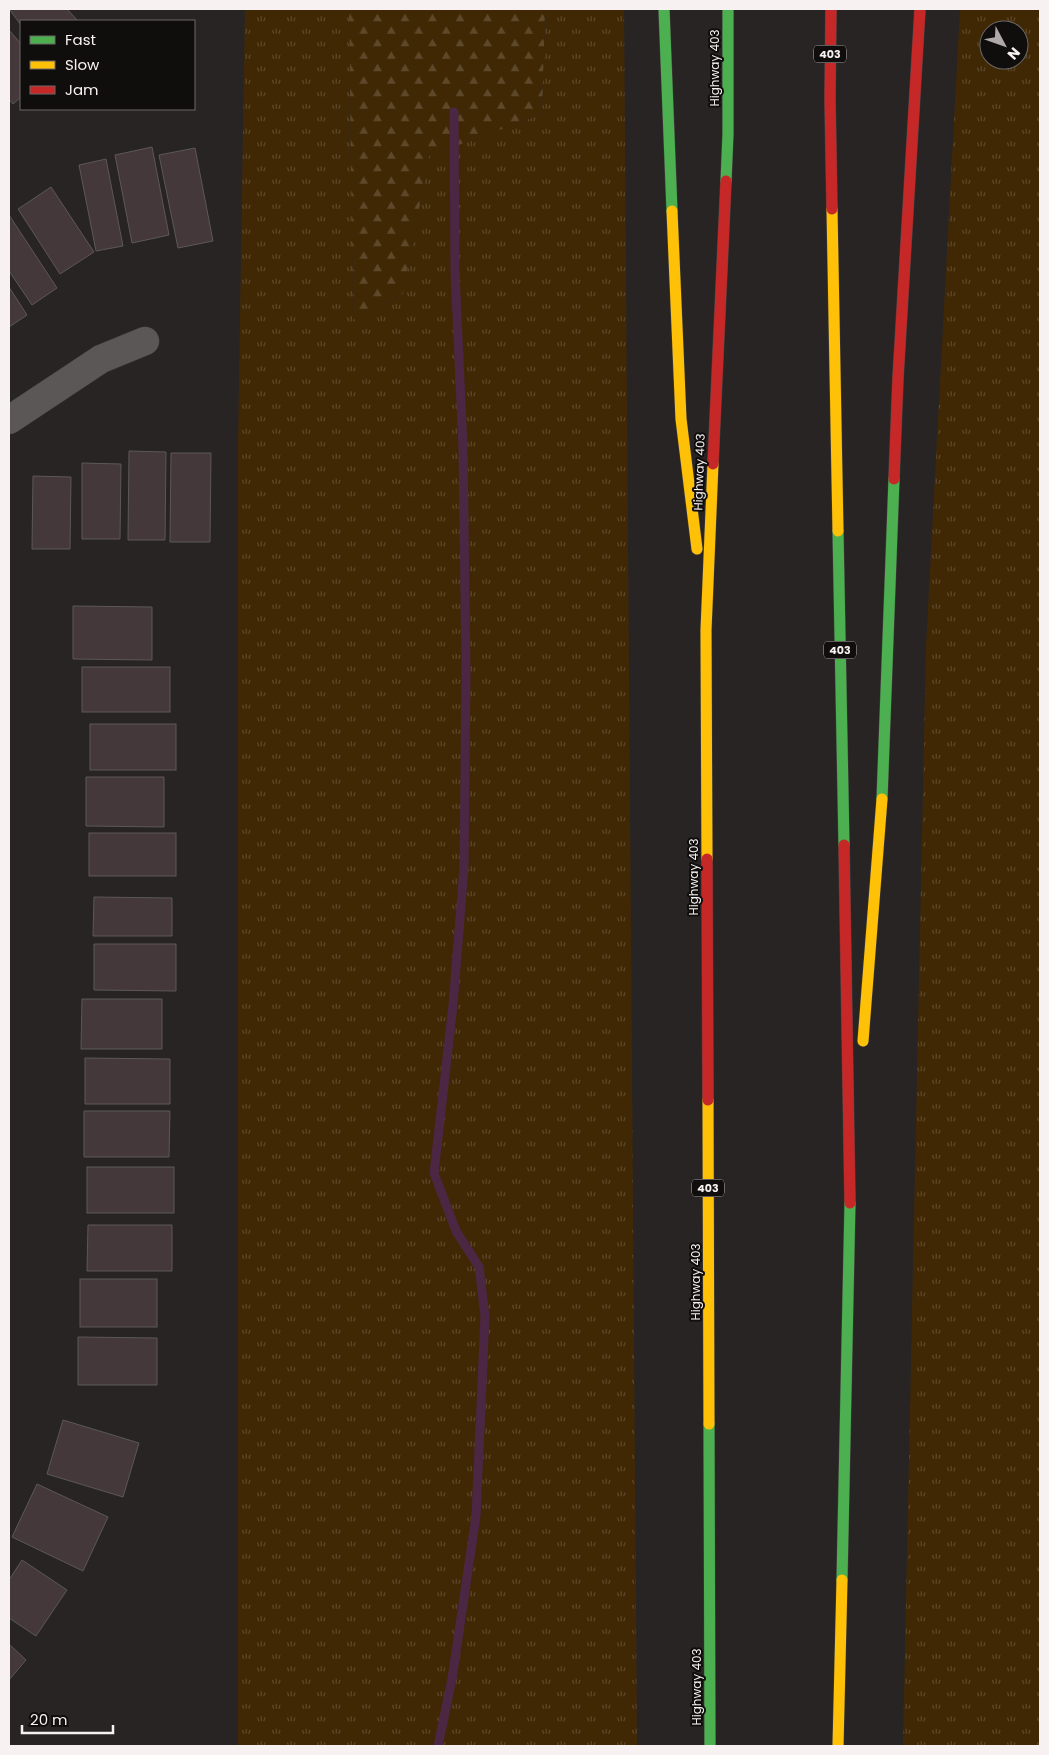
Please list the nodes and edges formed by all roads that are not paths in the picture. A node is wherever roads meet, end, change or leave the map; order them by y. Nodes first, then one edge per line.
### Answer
1 (664, 9) edge
2 (728, 9) edge
3 (831, 9) edge
4 (920, 9) edge
5 (145, 341) dead end
6 (9, 420) edge
7 (706, 630) junction
8 (862, 1055) dead end
9 (860, 1085) dead end
10 (850, 1202) junction
11 (710, 1746) edge
12 (838, 1746) edge

1 - 7 highway
2 - 7 highway, Highway 403 / 403
3 - 10 highway, 403
4 - 8 highway
5 - 6 street
7 - 11 highway, Highway 403 / 403
9 - 10 highway
10 - 12 highway, 403

